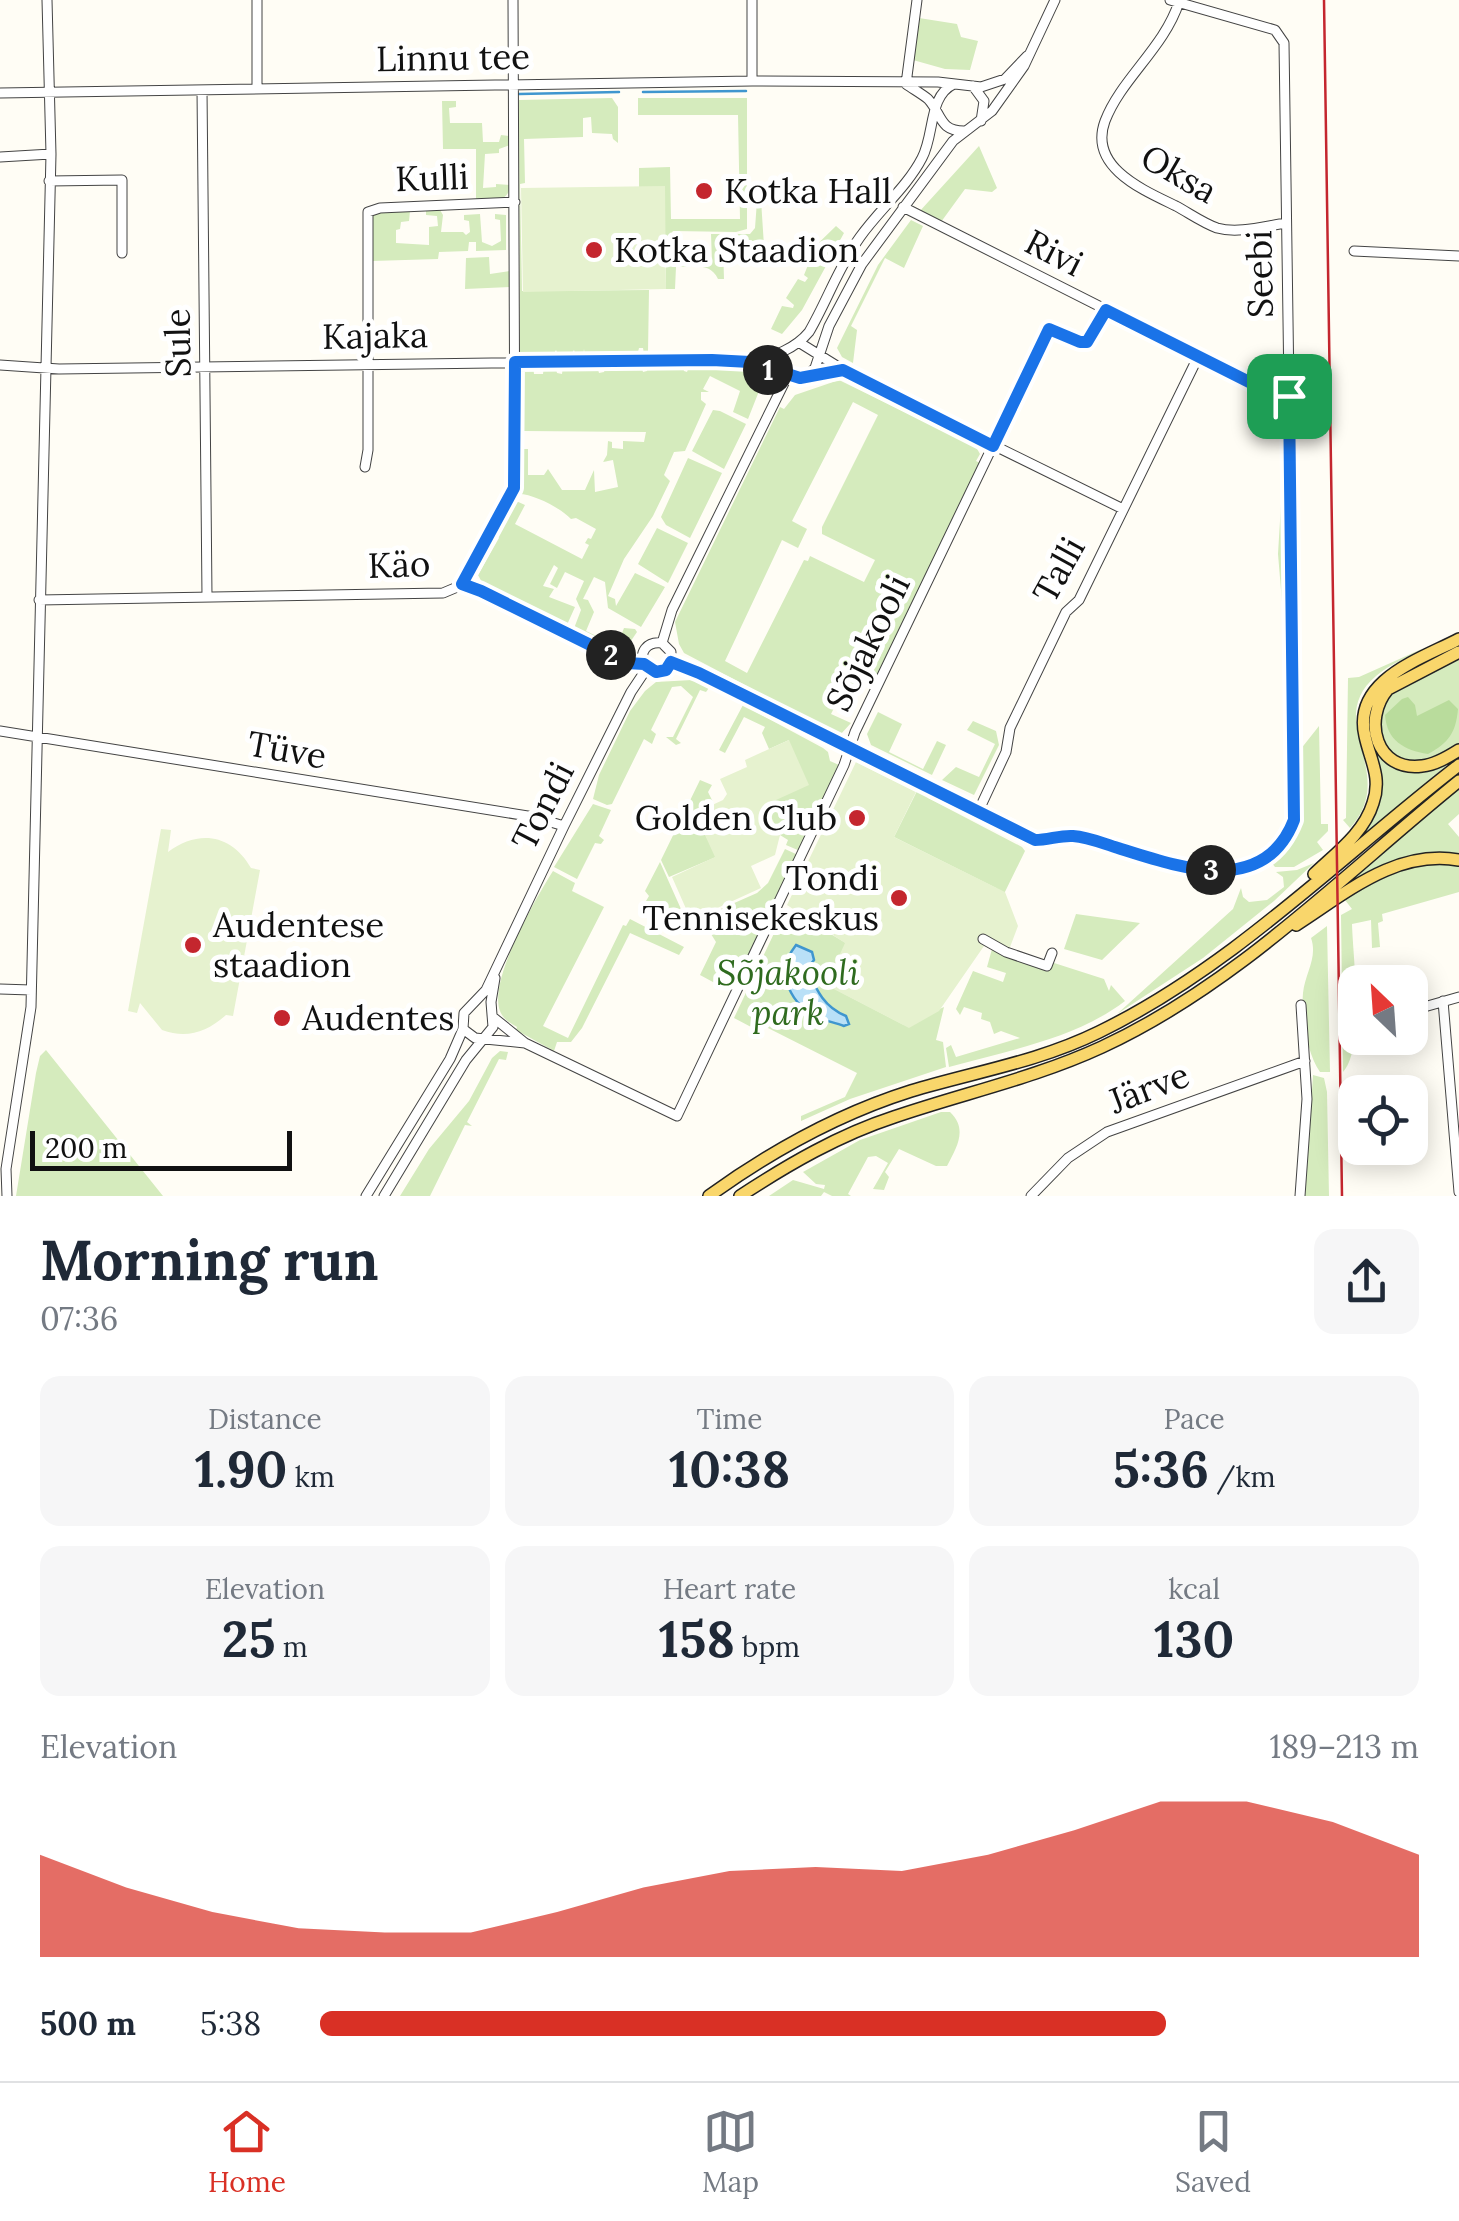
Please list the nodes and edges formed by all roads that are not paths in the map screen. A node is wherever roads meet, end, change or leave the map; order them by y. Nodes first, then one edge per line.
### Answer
1 (48, 0) edge
2 (257, 0) edge
3 (513, 0) edge
4 (752, 0) edge
5 (916, 0) edge
6 (1055, 0) edge
7 (1174, 1) edge
8 (1027, 56) junction
9 (752, 81) junction
10 (956, 83) junction
11 (906, 84) junction
12 (514, 85) junction
13 (972, 86) junction
14 (258, 89) junction
15 (202, 90) junction
16 (0, 94) edge
17 (48, 94) junction
18 (936, 112) junction
19 (979, 123) junction
20 (966, 131) junction
21 (51, 154) junction
22 (0, 156) edge
23 (49, 181) junction
24 (515, 202) junction
25 (903, 206) junction
26 (1286, 224) junction
27 (1354, 250) dead end
28 (122, 253) dead end
29 (1459, 256) edge
30 (1106, 310) junction
31 (800, 343) junction
32 (784, 351) junction
33 (820, 354) junction
34 (1198, 357) junction
35 (515, 362) junction
36 (750, 362) junction
37 (366, 364) junction
38 (0, 365) edge
39 (206, 365) junction
40 (45, 368) junction
41 (843, 370) junction
42 (788, 375) junction
43 (806, 376) junction
44 (1289, 396) junction
45 (993, 446) junction
46 (365, 467) dead end
47 (1123, 509) junction
48 (462, 584) junction
49 (208, 596) junction
50 (40, 600) junction
51 (1459, 639) edge
52 (662, 642) junction
53 (1459, 652) edge
54 (671, 662) junction
55 (645, 666) junction
56 (0, 731) edge
57 (36, 738) junction
58 (850, 749) junction
59 (1459, 750) edge
60 (1459, 766) edge
61 (1459, 781) edge
62 (978, 812) junction
63 (564, 826) junction
64 (1459, 860) edge
65 (1254, 933) junction
66 (983, 939) dead end
67 (1263, 946) junction
68 (1052, 953) dead end
69 (494, 971) junction
70 (0, 990) edge
71 (31, 990) junction
72 (1459, 997) edge
73 (1444, 1001) junction
74 (1301, 1005) dead end
75 (472, 1006) junction
76 (1428, 1006) edge
77 (493, 1016) junction
78 (463, 1029) junction
79 (484, 1037) junction
80 (524, 1043) junction
81 (1305, 1060) junction
82 (3, 1168) edge
83 (0, 1180) edge
84 (1459, 1192) edge
85 (7, 1196) edge
86 (366, 1196) edge
87 (384, 1196) edge
88 (709, 1196) edge
89 (740, 1196) edge
90 (1030, 1196) edge
91 (1300, 1196) edge

1 - 17 street
2 - 14 street
3 - 12 street, Käo
4 - 9 street
5 - 11 street
6 - 8 street
7 - 26 street, Seebi
7 - 26 street, Oksa
8 - 13 street
8 - 19 street
9 - 11 street, Linnu tee
9 - 12 street, Linnu tee
10 - 11 street, Linnu tee
10 - 13 street
10 - 18 street
11 - 18 street
12 - 14 street, Linnu tee
12 - 24 street, Käo
13 - 19 street
14 - 15 street, Linnu tee
15 - 17 street, Linnu tee
15 - 39 street, Sule
16 - 17 street, Linnu tee
17 - 21 street
18 - 20 street
18 - 31 street
19 - 20 street
20 - 25 street
21 - 22 street
21 - 23 street
23 - 28 street
23 - 40 street
24 - 35 street, Käo
24 - 37 street, Kulli
25 - 30 street, Rivi
25 - 33 street
26 - 44 street, Seebi
27 - 29 street
30 - 34 street, Rivi
30 - 45 street, Sõjakooli
31 - 32 street
31 - 33 street
32 - 36 street, Kajaka
32 - 42 street
33 - 41 street
33 - 43 street
34 - 44 street, Rivi
34 - 47 street, Talli
35 - 36 street, Kajaka
35 - 37 street, Kajaka
35 - 48 street, Käo
36 - 42 street, Kajaka
37 - 39 street, Kajaka
37 - 46 street, Kulli
38 - 40 street, Kajaka
39 - 40 street, Kajaka
39 - 49 street, Sule
40 - 50 street
41 - 43 street
41 - 45 street
42 - 43 street
42 - 52 street
44 - 62 street, Seebi
45 - 47 street
45 - 58 street, Sõjakooli
47 - 62 street, Talli
48 - 49 street, Käo
48 - 55 street
49 - 50 street, Käo
50 - 57 street
51 - 65 main road
52 - 54 street
52 - 55 street
53 - 59 main road
54 - 55 street
54 - 58 street
55 - 63 street, Tondi
56 - 57 street, Tüve
57 - 63 street, Tüve
57 - 71 street
58 - 62 street
58 - 80 street, Sõjakooli
60 - 65 main road
61 - 67 main road
63 - 69 street, Tondi
64 - 67 main road
65 - 88 main road
66 - 68 street
67 - 89 main road
69 - 75 street, Tondi
69 - 77 street, Tondi
70 - 71 street
71 - 82 street
72 - 73 street
73 - 76 street
73 - 84 street
74 - 81 street
75 - 77 street
75 - 78 street
77 - 79 street
77 - 80 street, Sõjakooli
78 - 79 street
78 - 86 street
79 - 80 street, Sõjakooli
79 - 87 street
81 - 90 street, Järve
81 - 91 street
82 - 83 street
82 - 85 street

